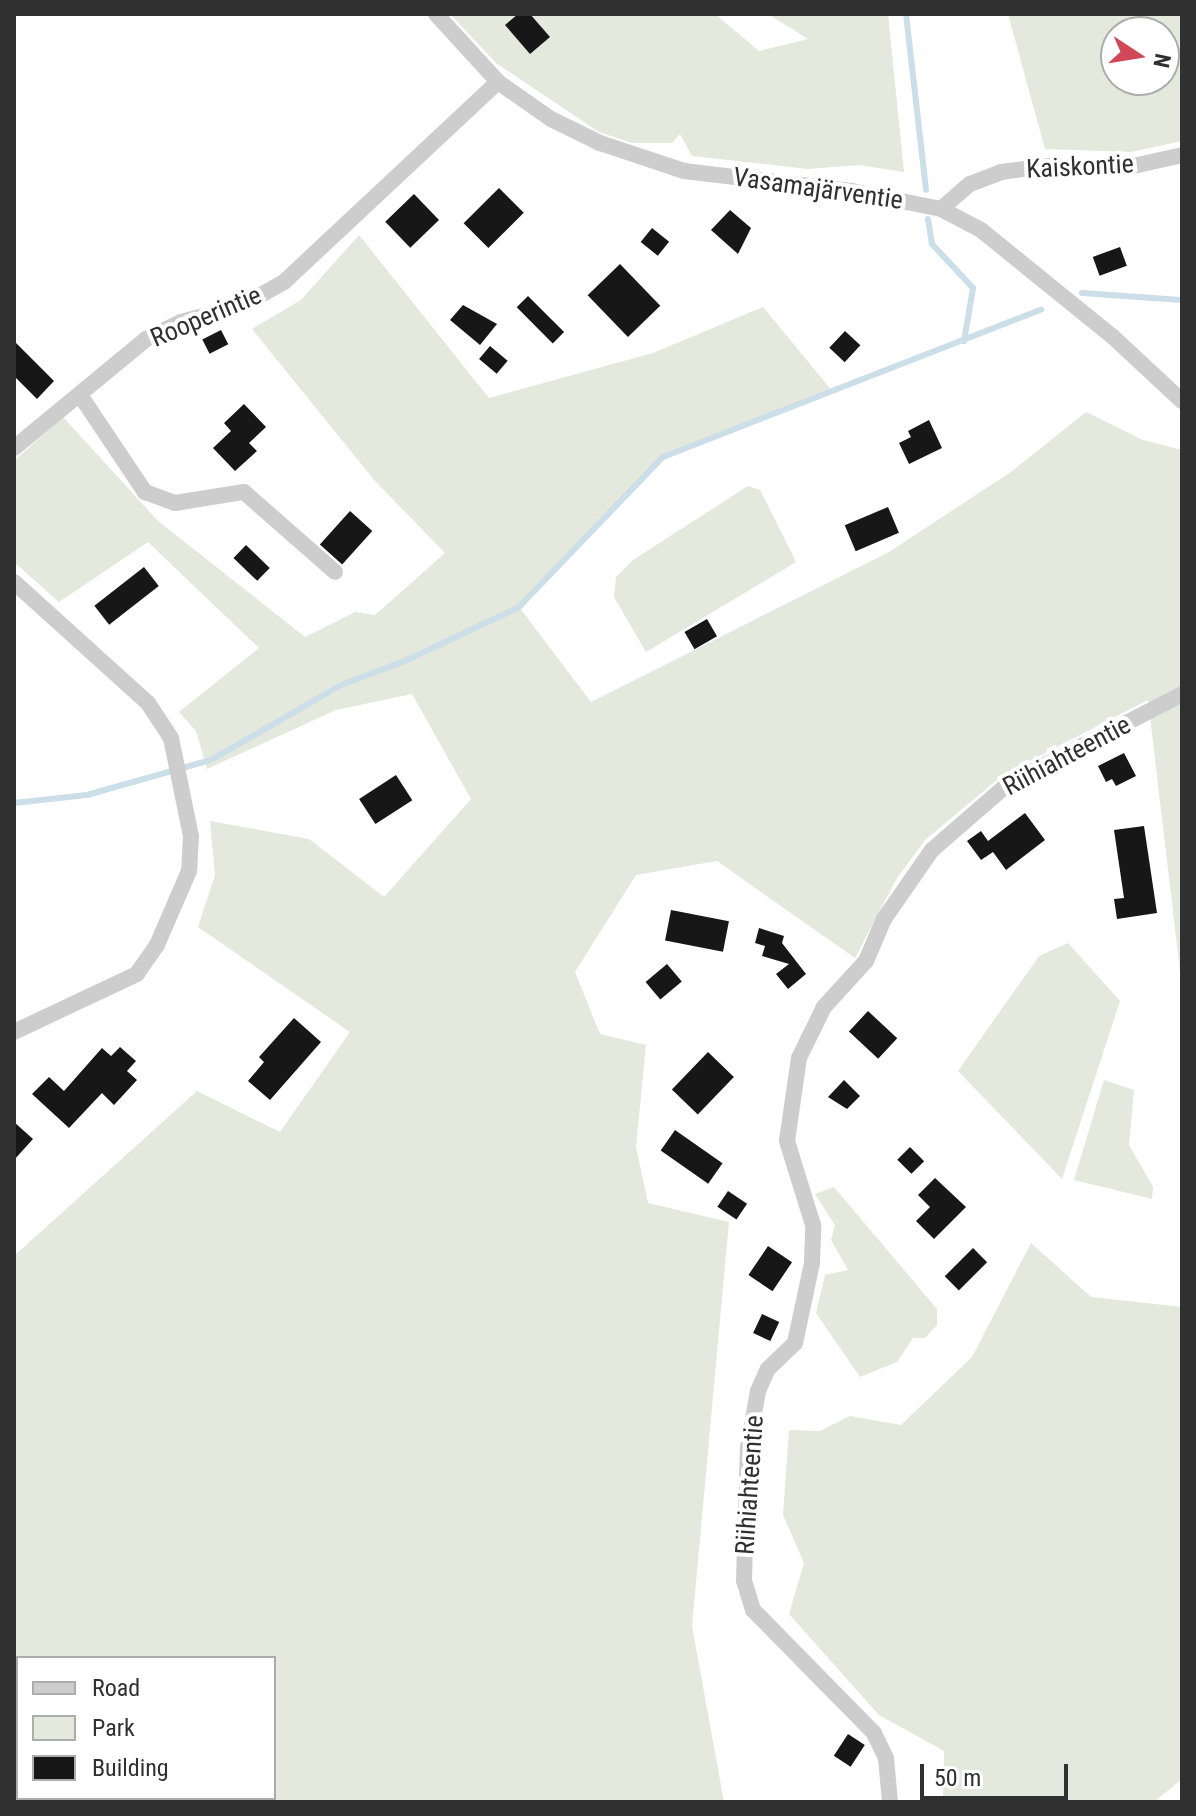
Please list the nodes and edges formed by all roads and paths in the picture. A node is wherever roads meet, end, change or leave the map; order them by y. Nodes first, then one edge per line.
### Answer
1 (436, 14) edge
2 (498, 82) junction
3 (1182, 155) edge
4 (941, 209) junction
5 (80, 395) junction
6 (1182, 401) edge
7 (14, 448) edge
8 (335, 572) dead end
9 (14, 582) edge
10 (1182, 694) edge
11 (14, 1032) edge
12 (890, 1802) edge

1 - 2 street, Vasamajärventie
2 - 4 street, Vasamajärventie
2 - 5 street, Rooperintie
3 - 4 street, Kaiskontie
4 - 6 street, Vasamajärventie
5 - 7 street, Rooperintie
5 - 8 street
9 - 11 street
10 - 12 street, Riihiahteentie

